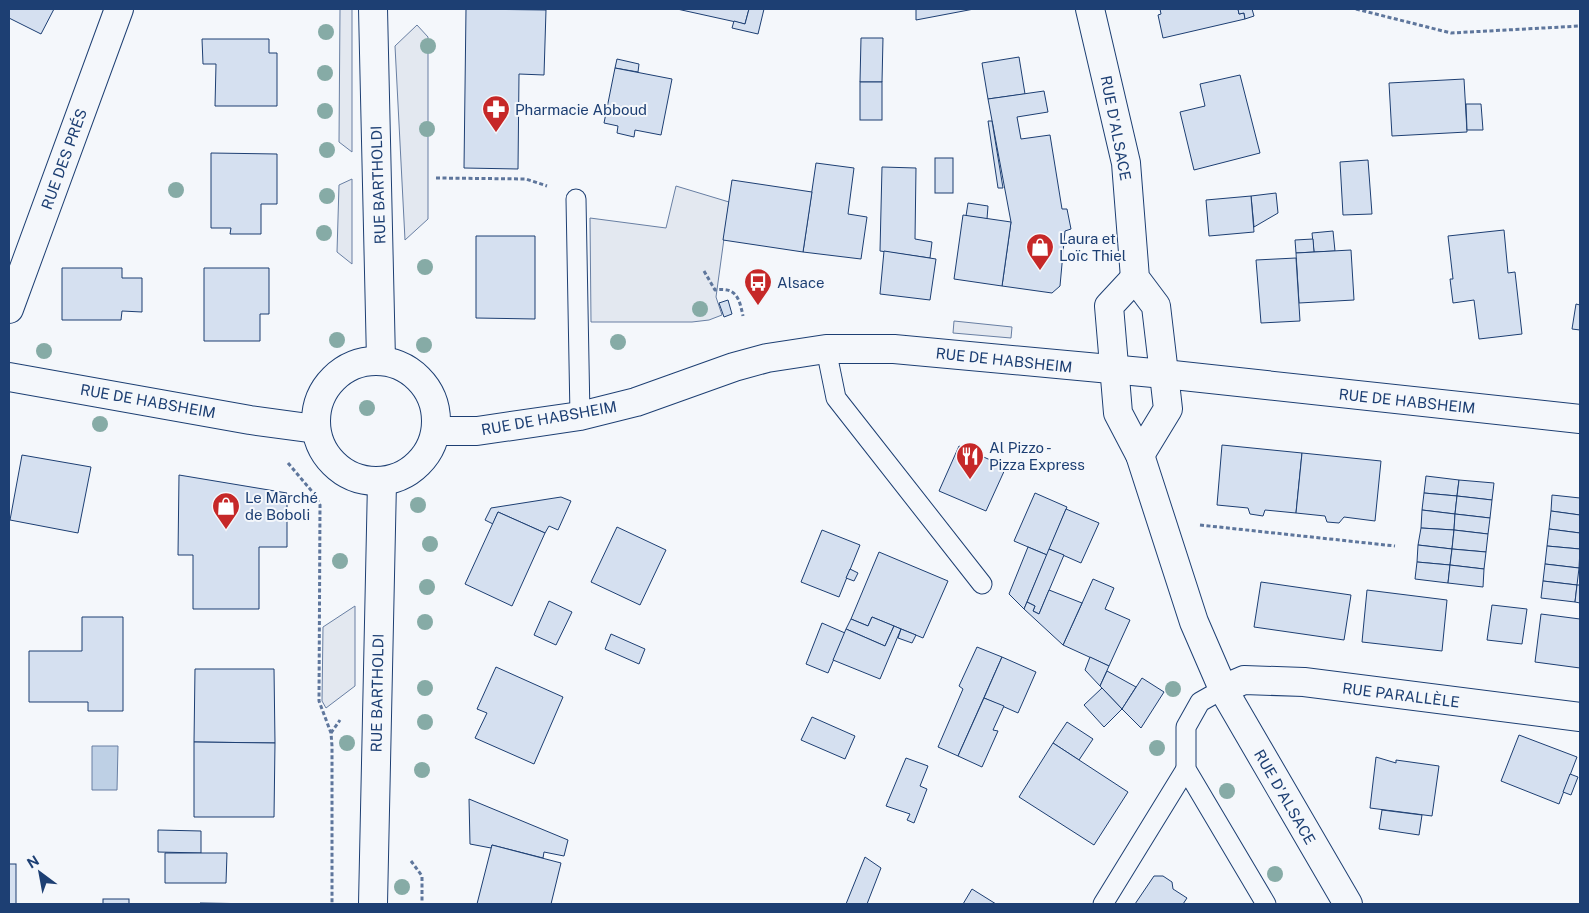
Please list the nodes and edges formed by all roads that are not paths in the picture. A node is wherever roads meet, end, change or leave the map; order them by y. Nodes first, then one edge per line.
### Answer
1 (119, 9) edge
2 (373, 9) edge
3 (1090, 9) edge
4 (576, 199) road end
5 (1135, 278) junction
6 (9, 309) edge
7 (826, 349) junction
8 (381, 360) junction
9 (1114, 371) junction
10 (1164, 374) junction
11 (9, 377) edge
12 (580, 416) junction
13 (1580, 419) edge
14 (316, 428) junction
15 (436, 431) junction
16 (1140, 455) junction
17 (382, 482) junction
18 (982, 584) dead end
19 (1223, 689) junction
20 (1580, 717) edge
21 (1186, 769) junction
22 (373, 904) edge
23 (1103, 904) edge
24 (1266, 904) edge
25 (1348, 904) edge

1 - 6 street, RUE DES PRÉS
2 - 8 street, RUE BARTHOLDI
3 - 5 street, RUE D'ALSACE
4 - 12 lane
5 - 9 street, RUE D'ALSACE
5 - 10 street
7 - 9 street, RUE DE HABSHEIM
7 - 12 street, RUE DE HABSHEIM
7 - 18 lane
8 - 14 street
8 - 15 street
9 - 10 street, RUE DE HABSHEIM
9 - 16 street, RUE D'ALSACE
10 - 13 street, RUE DE HABSHEIM
10 - 16 street
11 - 14 street, RUE DE HABSHEIM
12 - 15 street, RUE DE HABSHEIM
14 - 17 street
15 - 17 street
16 - 19 street, RUE D'ALSACE
17 - 22 street, RUE BARTHOLDI
19 - 20 street, RUE PARALLÈLE
19 - 21 lane
19 - 25 street, RUE D'ALSACE
21 - 23 lane
21 - 24 lane

